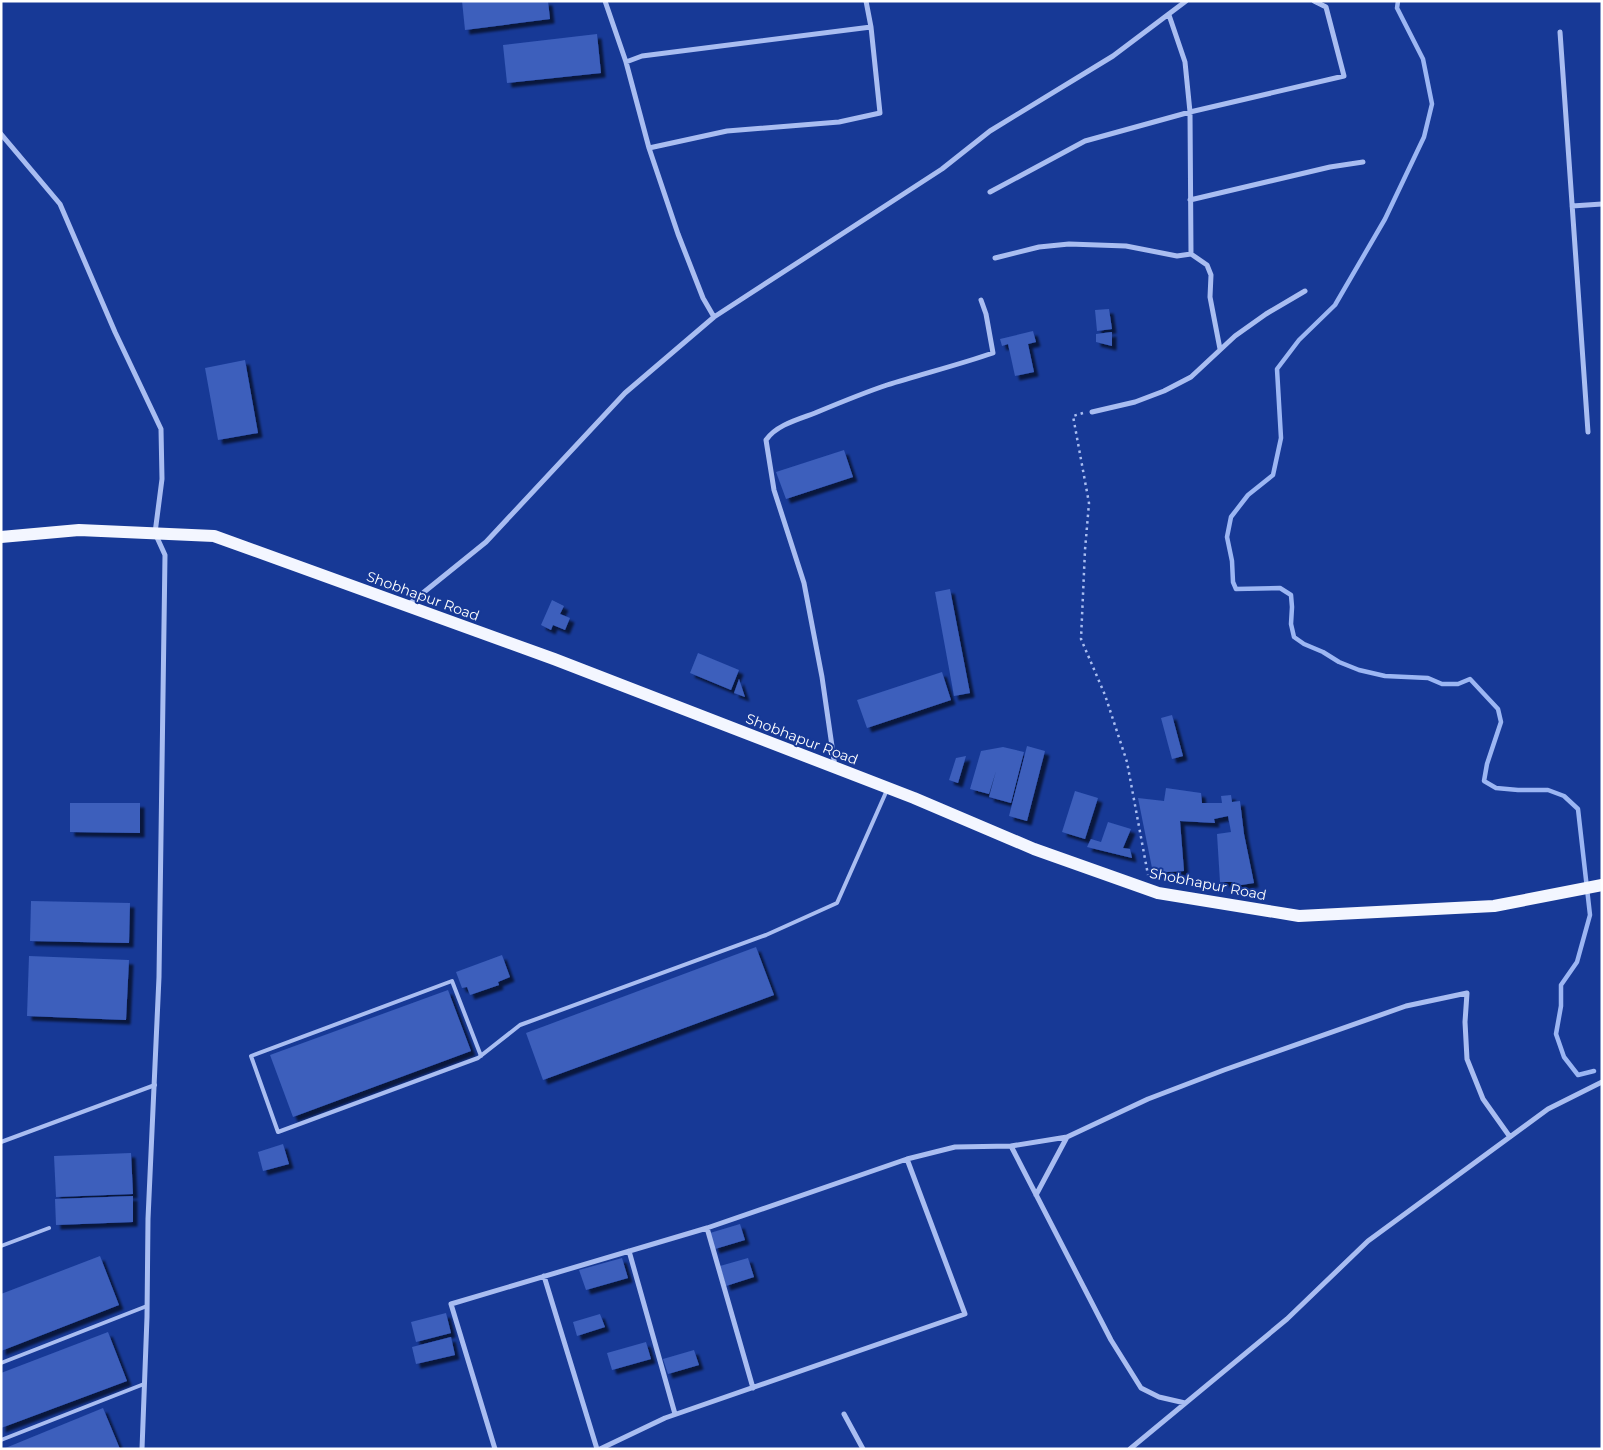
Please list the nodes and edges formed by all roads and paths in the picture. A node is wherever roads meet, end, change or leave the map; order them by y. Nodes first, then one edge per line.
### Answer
1 (605, 1) edge
2 (866, 1) edge
3 (1186, 1) edge
4 (1314, 1) edge
5 (1169, 15) junction
6 (871, 27) junction
7 (1560, 32) dead end
8 (626, 62) junction
9 (1190, 112) junction
10 (1, 134) edge
11 (649, 148) junction
12 (1363, 162) dead end
13 (990, 192) dead end
14 (1190, 200) junction
15 (1602, 204) edge
16 (1572, 206) junction
17 (1191, 254) junction
18 (995, 258) dead end
19 (1305, 291) dead end
20 (981, 300) dead end
21 (714, 316) junction
22 (1220, 350) junction
23 (1092, 412) joint
24 (1588, 432) dead end
25 (155, 533) junction
26 (1, 537) edge
27 (407, 606) junction
28 (835, 767) junction
29 (888, 788) junction
30 (1598, 886) edge
31 (1152, 891) junction
32 (481, 1056) junction
33 (1602, 1082) edge
34 (155, 1085) junction
35 (1510, 1137) junction
36 (1067, 1138) junction
37 (1, 1142) edge
38 (1011, 1146) junction
39 (907, 1158) junction
40 (1036, 1196) junction
41 (49, 1228) dead end
42 (707, 1228) junction
43 (1, 1246) edge
44 (629, 1251) junction
45 (544, 1276) junction
46 (147, 1306) junction
47 (1, 1363) edge
48 (144, 1384) junction
49 (753, 1388) junction
50 (1185, 1403) junction
51 (675, 1414) junction
52 (844, 1414) dead end
53 (1, 1440) edge
54 (142, 1449) edge
55 (495, 1449) edge
56 (599, 1449) edge
57 (864, 1449) edge
58 (1130, 1449) edge

1 - 8 street
2 - 6 street
3 - 5 street
4 - 9 street
5 - 9 street
5 - 21 street
6 - 8 street
6 - 11 street
7 - 16 street
8 - 11 street
9 - 13 street
9 - 14 street
10 - 25 street
11 - 21 street
12 - 14 street
14 - 17 street
15 - 16 street
16 - 24 street
17 - 18 street
17 - 22 street
19 - 22 street
20 - 28 street
21 - 27 street
22 - 23 street
23 - 31 path
25 - 26 main road, Shobhapur Road
25 - 27 main road, Shobhapur Road
25 - 34 street
27 - 28 main road, Shobhapur Road
28 - 29 main road, Shobhapur Road
29 - 31 main road, Shobhapur Road
29 - 32 lane
30 - 31 main road, Shobhapur Road
32 - 32 lane
33 - 35 street
34 - 37 lane
34 - 46 street
35 - 36 street
35 - 50 street
36 - 38 street
36 - 40 street
38 - 39 street
38 - 40 street
39 - 42 street
39 - 49 street
40 - 50 street
41 - 43 lane
42 - 44 street
42 - 49 street
44 - 45 street
44 - 51 street
45 - 55 street
45 - 56 street
46 - 47 lane
46 - 48 street
48 - 53 lane
48 - 54 street
49 - 51 street
50 - 58 street
51 - 56 street
52 - 57 street

